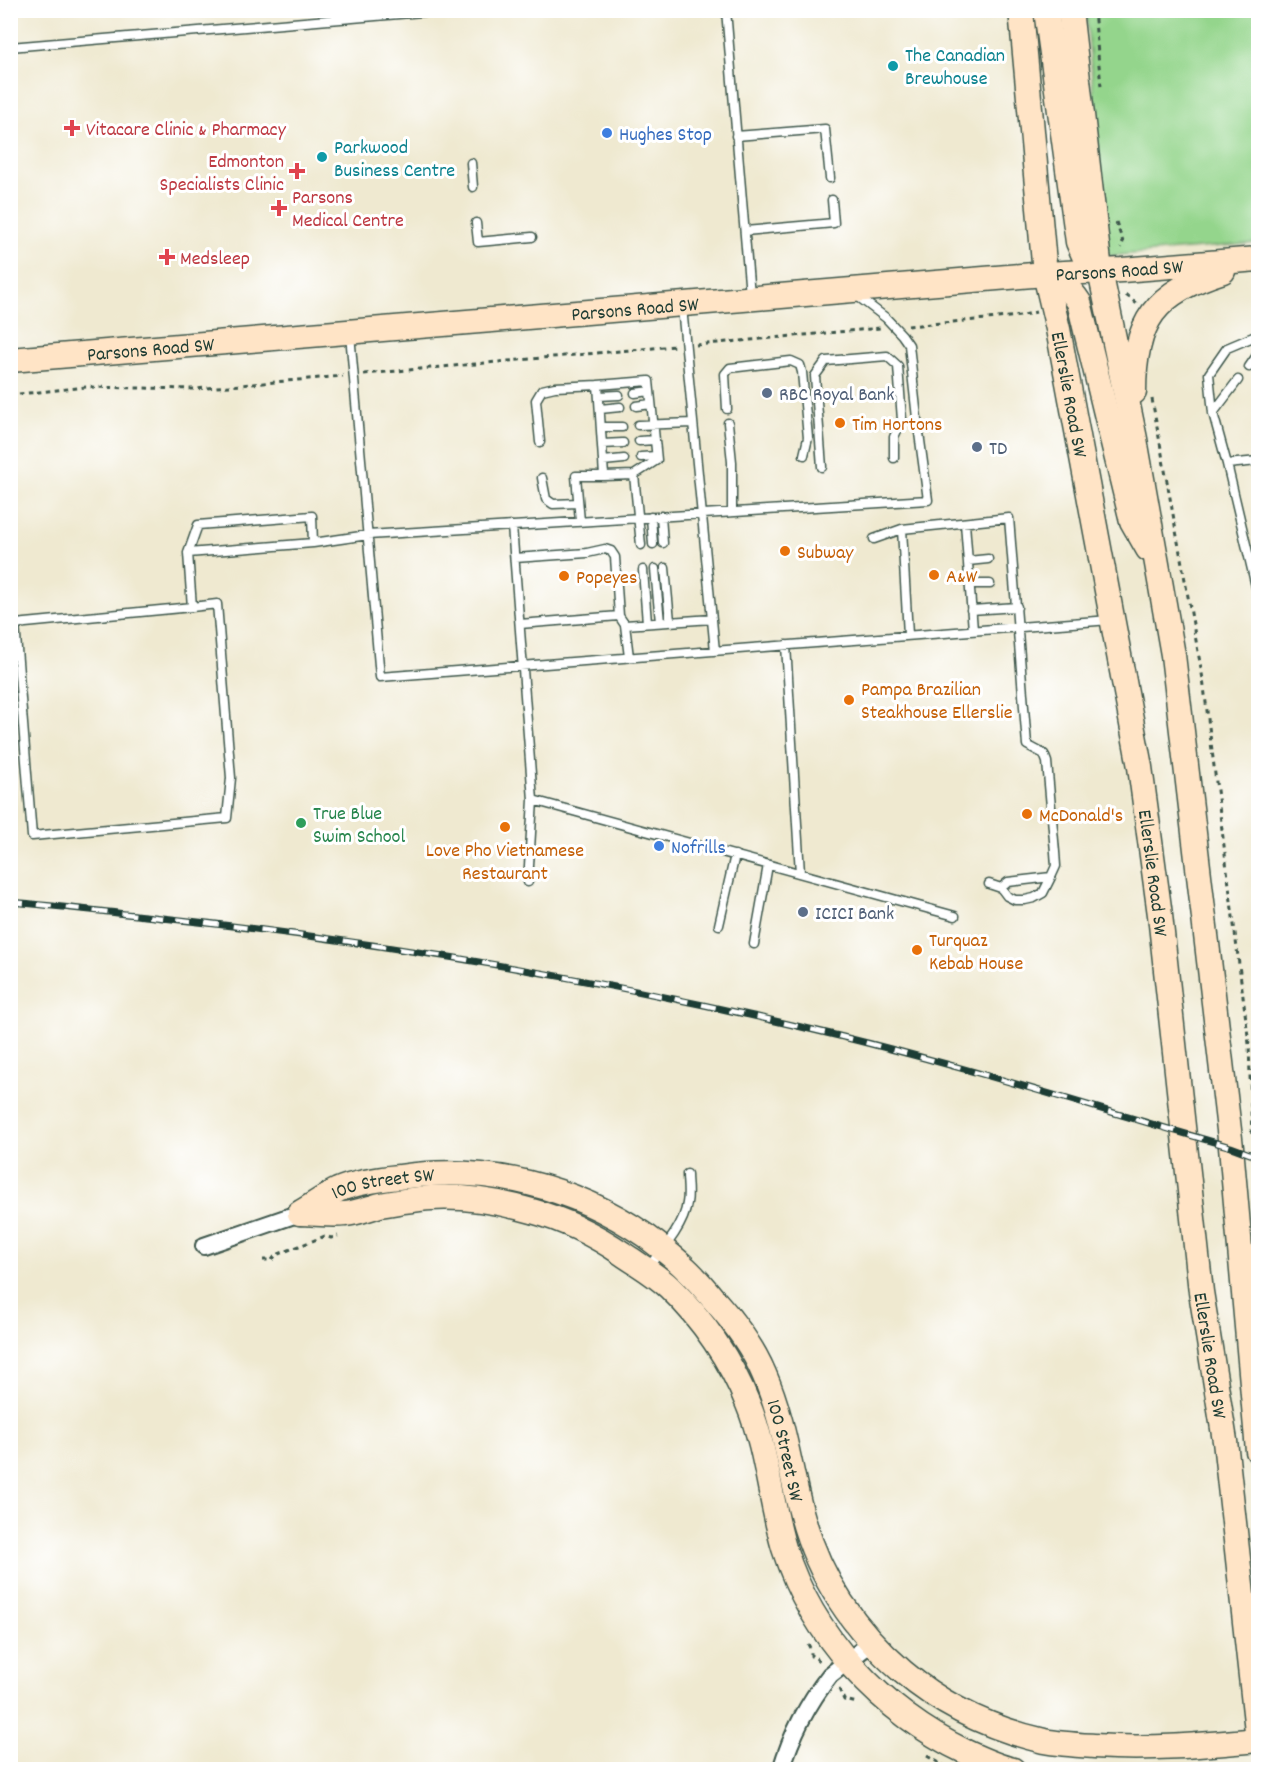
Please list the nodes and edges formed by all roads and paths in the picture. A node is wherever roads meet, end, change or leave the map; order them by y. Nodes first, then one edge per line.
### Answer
1 (446, 10) edge
2 (726, 10) edge
3 (1021, 10) edge
4 (1046, 10) edge
5 (1094, 10) edge
6 (1069, 14) edge
7 (1095, 31) dead end
8 (10, 47) edge
9 (736, 136) junction
10 (471, 163) dead end
11 (830, 178) dead end
12 (473, 187) dead end
13 (832, 200) dead end
14 (476, 223) dead end
15 (745, 231) junction
16 (532, 237) dead end
17 (1258, 260) edge
18 (1100, 271) junction
19 (1045, 274) junction
20 (851, 291) junction
21 (1122, 292) dead end
22 (751, 299) junction
23 (682, 304) junction
24 (1138, 305) dead end
25 (1030, 314) dead end
26 (904, 326) dead end
27 (878, 328) dead end
28 (349, 330) junction
29 (1258, 335) edge
30 (702, 344) dead end
31 (665, 347) dead end
32 (1258, 354) edge
33 (10, 360) edge
34 (1249, 367) dead end
35 (375, 372) dead end
36 (329, 377) dead end
37 (1238, 380) dead end
38 (598, 385) junction
39 (650, 391) junction
40 (635, 393) dead end
41 (10, 395) edge
42 (619, 395) dead end
43 (599, 396) junction
44 (1152, 397) dead end
45 (651, 404) junction
46 (636, 406) dead end
47 (620, 408) dead end
48 (600, 409) junction
49 (727, 409) dead end
50 (1213, 413) junction
51 (693, 423) junction
52 (728, 423) dead end
53 (653, 424) junction
54 (638, 425) dead end
55 (601, 427) junction
56 (622, 427) dead end
57 (1135, 439) junction
58 (655, 440) junction
59 (639, 441) dead end
60 (540, 442) dead end
61 (623, 443) dead end
62 (602, 444) junction
63 (804, 455) dead end
64 (656, 456) junction
65 (641, 457) dead end
66 (894, 458) dead end
67 (624, 459) dead end
68 (603, 461) junction
69 (1258, 461) edge
70 (1227, 464) junction
71 (822, 467) dead end
72 (604, 476) junction
73 (634, 476) junction
74 (542, 478) dead end
75 (578, 503) junction
76 (732, 512) junction
77 (701, 514) junction
78 (661, 516) junction
79 (651, 517) junction
80 (638, 518) junction
81 (580, 522) junction
82 (965, 522) junction
83 (512, 526) junction
84 (902, 529) junction
85 (368, 535) junction
86 (874, 539) dead end
87 (313, 543) junction
88 (663, 543) dead end
89 (653, 544) dead end
90 (640, 545) dead end
91 (188, 553) junction
92 (515, 558) junction
93 (988, 559) dead end
94 (968, 561) junction
95 (1157, 564) junction
96 (665, 568) dead end
97 (655, 569) dead end
98 (643, 570) dead end
99 (1015, 582) junction
100 (1005, 583) dead end
101 (969, 584) junction
102 (990, 584) dead end
103 (1258, 594) edge
104 (192, 607) junction
105 (1017, 607) junction
106 (971, 610) junction
107 (619, 616) junction
108 (712, 619) junction
109 (1112, 620) junction
110 (670, 621) junction
111 (660, 622) junction
112 (647, 623) junction
113 (520, 624) junction
114 (625, 624) junction
115 (1019, 627) junction
116 (973, 630) junction
117 (908, 635) junction
118 (786, 645) junction
119 (715, 651) junction
120 (629, 657) junction
121 (524, 665) junction
122 (533, 800) junction
123 (735, 855) junction
124 (768, 865) junction
125 (800, 873) junction
126 (1051, 877) junction
127 (528, 882) dead end
128 (989, 884) dead end
129 (1001, 888) junction
130 (955, 916) dead end
131 (719, 925) dead end
132 (754, 944) dead end
133 (1252, 1144) dead end
134 (1254, 1166) dead end
135 (687, 1174) dead end
136 (1258, 1199) edge
137 (300, 1213) junction
138 (340, 1235) dead end
139 (204, 1246) dead end
140 (663, 1249) junction
141 (263, 1260) dead end
142 (647, 1269) junction
143 (1258, 1451) edge
144 (806, 1641) dead end
145 (871, 1642) junction
146 (816, 1658) dead end
147 (848, 1661) junction
148 (1258, 1740) edge
149 (928, 1756) dead end
150 (781, 1770) edge
151 (952, 1770) edge
152 (1013, 1770) edge

1 - 8 lane
2 - 9 lane
3 - 19 main road, Ellerslie Road SW
4 - 18 main road
5 - 7 path
6 - 18 main road, Ellerslie Road SW
9 - 11 lane
9 - 15 lane
10 - 12 lane
13 - 15 lane
14 - 16 lane
15 - 22 lane
17 - 18 main road, Parsons Road SW
17 - 57 main road
18 - 19 main road, Parsons Road SW
18 - 57 main road, Ellerslie Road SW
19 - 20 main road, Parsons Road SW
19 - 95 main road
19 - 109 main road, Ellerslie Road SW
20 - 22 main road, Parsons Road SW
20 - 76 lane
21 - 24 path
22 - 23 main road, Parsons Road SW
23 - 28 main road, Parsons Road SW
23 - 51 lane
25 - 26 path
27 - 30 path
28 - 33 main road, Parsons Road SW
28 - 85 lane
29 - 50 lane
31 - 35 path
32 - 34 lane
36 - 41 path
37 - 50 lane
38 - 39 lane
38 - 43 lane
38 - 60 lane
39 - 40 lane
39 - 45 lane
42 - 43 lane
43 - 48 lane
44 - 133 path
45 - 46 lane
45 - 53 lane
47 - 48 lane
48 - 55 lane
49 - 63 lane
50 - 70 lane
51 - 53 lane
51 - 77 lane
52 - 76 lane
53 - 54 lane
53 - 58 lane
55 - 56 lane
55 - 62 lane
57 - 95 main road, Ellerslie Road SW
58 - 59 lane
58 - 64 lane
61 - 62 lane
62 - 68 lane
64 - 65 lane
64 - 73 lane
66 - 71 lane
67 - 68 lane
68 - 72 lane
69 - 70 lane
70 - 103 lane
72 - 73 lane
72 - 75 lane
73 - 80 lane
74 - 75 lane
75 - 81 lane
76 - 77 lane
77 - 78 lane
77 - 108 lane
78 - 79 lane
78 - 88 lane
79 - 80 lane
79 - 89 lane
80 - 81 lane
80 - 90 lane
81 - 83 lane
82 - 84 lane
82 - 94 lane
82 - 99 lane
83 - 85 lane
83 - 92 lane
84 - 86 lane
84 - 117 lane
85 - 87 lane
85 - 121 lane
87 - 91 lane
87 - 91 lane
91 - 104 lane
92 - 107 lane
92 - 113 lane
93 - 94 lane
94 - 101 lane
95 - 143 main road, Ellerslie Road SW
96 - 110 lane
97 - 111 lane
98 - 112 lane
99 - 100 lane
99 - 105 lane
101 - 102 lane
101 - 106 lane
104 - 104 lane
105 - 106 lane
105 - 115 lane
106 - 116 lane
107 - 113 lane
107 - 114 lane
108 - 110 lane
108 - 119 lane
109 - 115 lane
109 - 148 main road, Ellerslie Road SW
110 - 111 lane
111 - 112 lane
112 - 114 lane
113 - 121 lane
114 - 120 lane
115 - 116 lane
115 - 126 lane
116 - 117 lane
117 - 118 lane
118 - 119 lane
118 - 125 lane
119 - 120 lane
120 - 121 lane
121 - 122 lane
122 - 123 lane
122 - 127 lane
123 - 124 lane
123 - 131 lane
124 - 125 lane
124 - 132 lane
125 - 130 lane
126 - 129 lane
126 - 129 lane
128 - 129 lane
134 - 136 path
135 - 140 lane
137 - 139 street, 100 Street SW
137 - 140 main road, 100 Street SW
137 - 142 main road, 100 Street SW
138 - 141 path
140 - 142 lane
140 - 145 main road, 100 Street SW
142 - 147 main road, 100 Street SW
144 - 146 path
145 - 147 street
145 - 148 main road, 100 Street SW
147 - 150 street
147 - 152 main road, 100 Street SW
149 - 151 path

